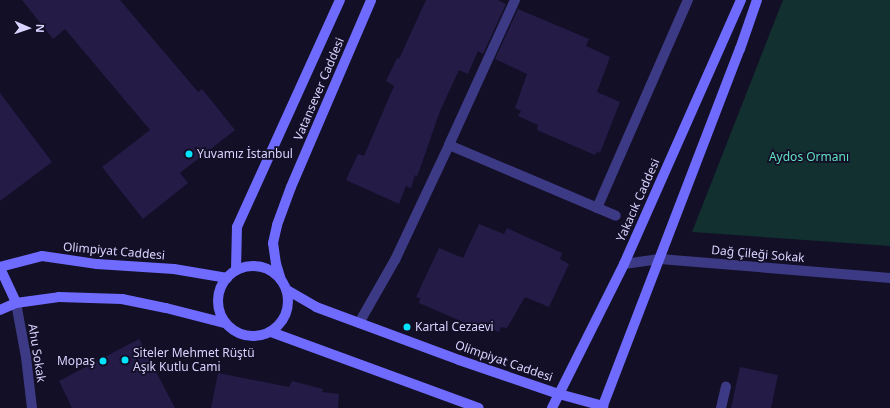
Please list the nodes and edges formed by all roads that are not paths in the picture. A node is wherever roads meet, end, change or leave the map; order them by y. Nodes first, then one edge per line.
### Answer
1 (340, 0) edge
2 (371, 0) edge
3 (515, 0) edge
4 (688, 0) edge
5 (741, 0) edge
6 (757, 0) edge
7 (449, 145) junction
8 (597, 208) junction
9 (616, 216) dead end
10 (660, 259) junction
11 (624, 264) junction
12 (0, 268) edge
13 (236, 270) junction
14 (227, 278) junction
15 (890, 278) edge
16 (281, 280) junction
17 (287, 290) junction
18 (16, 303) junction
19 (0, 310) edge
20 (226, 323) junction
21 (359, 323) junction
22 (271, 332) junction
23 (726, 387) dead end
24 (559, 394) junction
25 (603, 407) edge
26 (32, 408) edge
27 (479, 408) edge
28 (552, 408) edge
29 (721, 408) edge

1 - 13 main road, Vatansever Caddesi
2 - 16 main road, Vatansever Caddesi
3 - 7 street
4 - 8 street
5 - 11 main road, Yakacık Caddesi
6 - 10 main road
7 - 8 street
7 - 21 street
8 - 9 street
10 - 11 street, Dağ Çileği Sokak
10 - 15 street, Dağ Çileği Sokak
10 - 25 main road
11 - 24 main road, Yakacık Caddesi
12 - 14 main road, Olimpiyat Caddesi
12 - 18 main road
13 - 14 main road
13 - 16 main road
14 - 20 main road
16 - 17 main road
17 - 21 main road, Olimpiyat Caddesi
17 - 22 main road
18 - 19 main road
18 - 20 main road
18 - 26 street, Ahu Sokak
20 - 22 main road
21 - 24 main road, Olimpiyat Caddesi
22 - 27 main road
23 - 29 street
24 - 25 main road, Olimpiyat Caddesi
24 - 28 main road, Yakacık Caddesi

